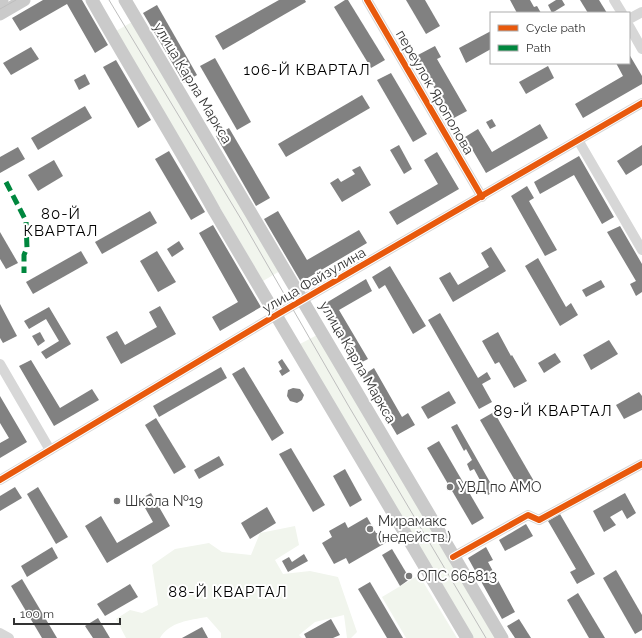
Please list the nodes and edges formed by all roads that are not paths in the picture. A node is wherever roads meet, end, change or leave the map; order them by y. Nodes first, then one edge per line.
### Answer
1 (24, 0) edge
2 (92, 0) edge
3 (125, 0) edge
4 (367, 0) edge
5 (614, 0) edge
6 (621, 12) edge
7 (642, 12) edge
8 (0, 14) edge
9 (630, 18) edge
10 (630, 28) edge
11 (642, 49) edge
12 (642, 103) edge
13 (578, 140) junction
14 (482, 196) junction
15 (642, 250) edge
16 (303, 301) junction
17 (277, 315) junction
18 (0, 364) edge
19 (50, 450) junction
20 (642, 464) edge
21 (0, 480) edge
22 (454, 557) junction
23 (0, 633) edge
24 (8, 638) edge
25 (467, 638) edge
26 (502, 638) edge

1 - 8 main road
2 - 17 main road
3 - 16 main road, улица Карла Маркса
4 - 14 street, переулок Ярополова
5 - 6 street
7 - 9 street
10 - 11 street
12 - 13 street, улица Файзулина
13 - 14 street, улица Файзулина
13 - 15 street
14 - 16 street, улица Файзулина
16 - 17 street, улица Файзулина
16 - 22 main road, улица Карла Маркса
17 - 19 street, улица Файзулина
17 - 25 main road
18 - 19 street
19 - 21 street, улица Файзулина
20 - 22 street
22 - 26 main road, улица Карла Маркса
23 - 24 street

